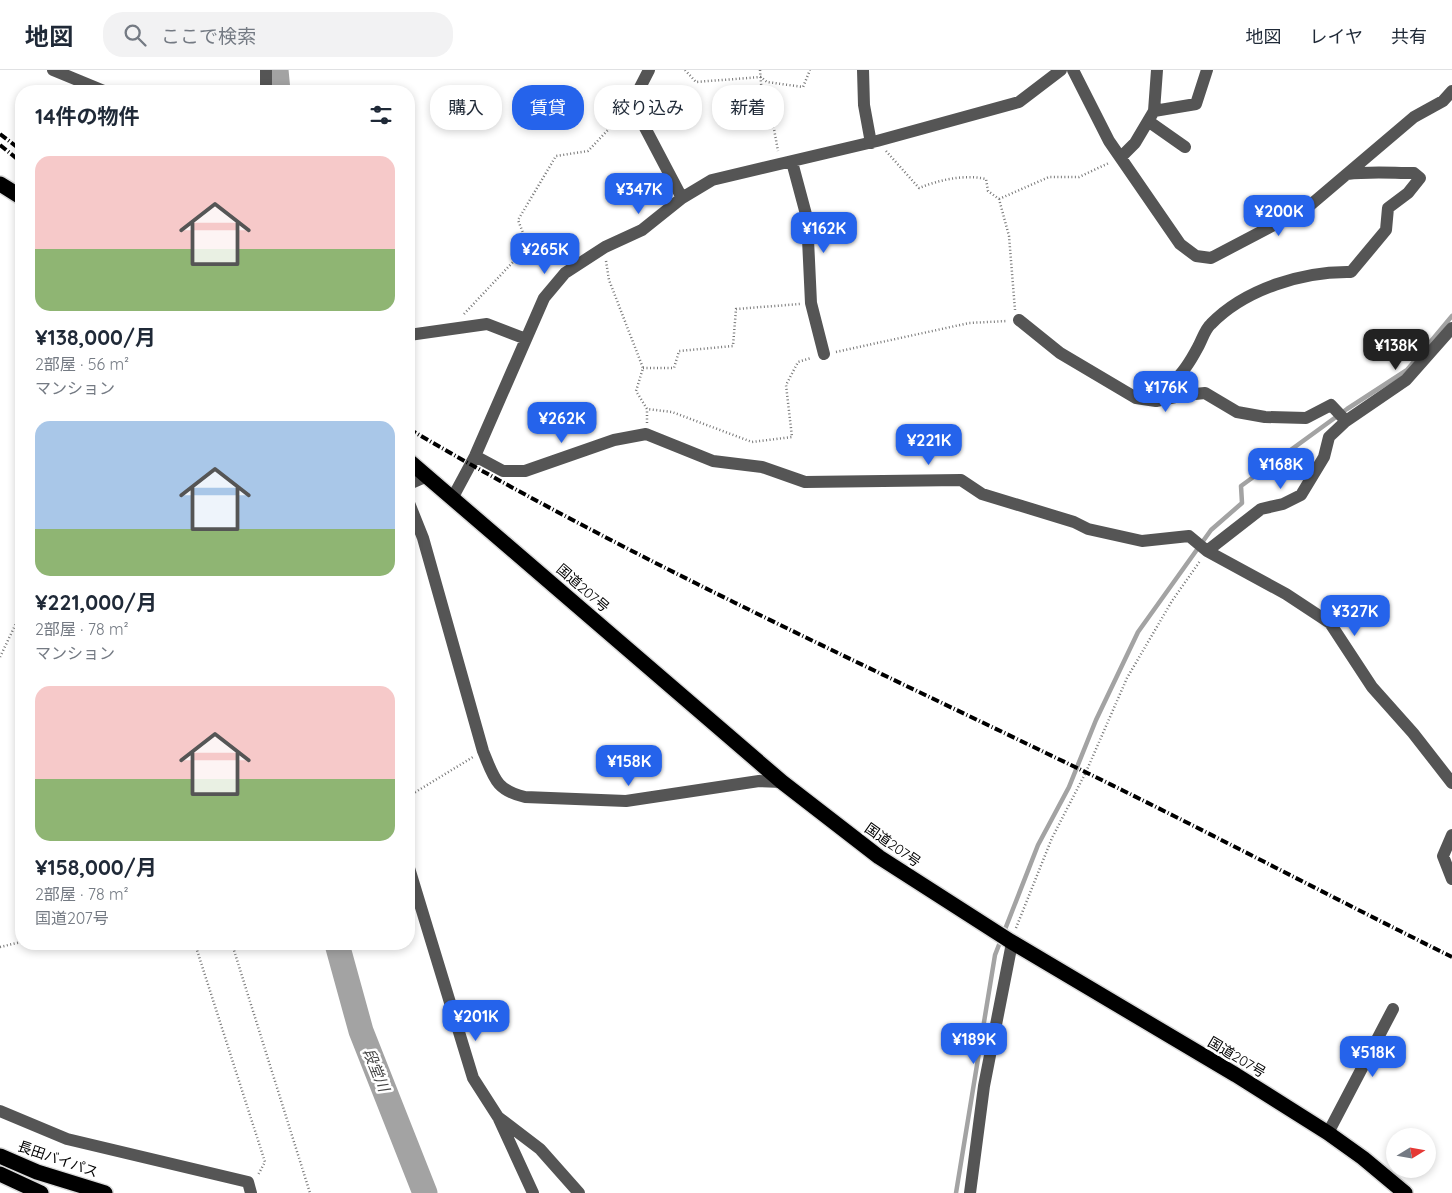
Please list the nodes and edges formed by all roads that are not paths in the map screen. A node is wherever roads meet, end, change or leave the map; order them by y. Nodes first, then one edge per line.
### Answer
1 (53, 70) edge
2 (266, 70) edge
3 (648, 70) edge
4 (863, 70) edge
5 (1061, 70) edge
6 (1073, 70) edge
7 (1157, 70) edge
8 (1207, 70) edge
9 (89, 85) edge
10 (266, 85) edge
11 (1452, 91) edge
12 (1151, 116) junction
13 (874, 142) junction
14 (1185, 147) dead end
15 (1120, 157) junction
16 (786, 163) junction
17 (1347, 174) junction
18 (0, 184) edge
19 (15, 193) edge
20 (682, 198) junction
21 (1019, 320) road end
22 (1452, 328) edge
23 (415, 334) edge
24 (526, 339) junction
25 (824, 354) road end
26 (1136, 398) junction
27 (1344, 419) junction
28 (476, 456) junction
29 (415, 466) edge
30 (427, 476) junction
31 (415, 481) edge
32 (453, 498) junction
33 (415, 518) edge
34 (1207, 551) junction
35 (782, 782) junction
36 (1452, 783) edge
37 (1452, 835) edge
38 (1452, 879) edge
39 (415, 888) edge
40 (1011, 942) junction
41 (1393, 1009) dead end
42 (0, 1111) edge
43 (498, 1116) junction
44 (1328, 1133) junction
45 (0, 1156) edge
46 (0, 1174) edge
47 (250, 1188) edge
48 (41, 1193) edge
49 (105, 1193) edge
50 (533, 1193) edge
51 (579, 1193) edge
52 (970, 1193) edge
53 (1405, 1193) edge

1 - 9 street
2 - 10 street
3 - 20 street
4 - 13 street
5 - 13 street
6 - 15 street
7 - 12 street
8 - 12 street
11 - 17 street
12 - 14 street
12 - 15 street
13 - 16 street
15 - 17 street
16 - 20 street
16 - 25 street
17 - 26 street
18 - 19 highway
20 - 24 street
21 - 26 street
22 - 27 street
23 - 24 street
24 - 28 street
26 - 27 street
27 - 34 street
28 - 32 street
28 - 34 street
29 - 30 highway, 国道207号
30 - 31 street
30 - 32 highway, 国道207号
32 - 35 highway, 国道207号
33 - 35 street
34 - 36 street
35 - 40 highway, 国道207号
37 - 38 street
39 - 43 street
40 - 44 highway, 国道207号
40 - 52 street
41 - 44 street
42 - 47 street
43 - 50 street
43 - 51 street
44 - 53 highway, 国道207号
45 - 49 highway, 長田バイパス
46 - 48 highway

